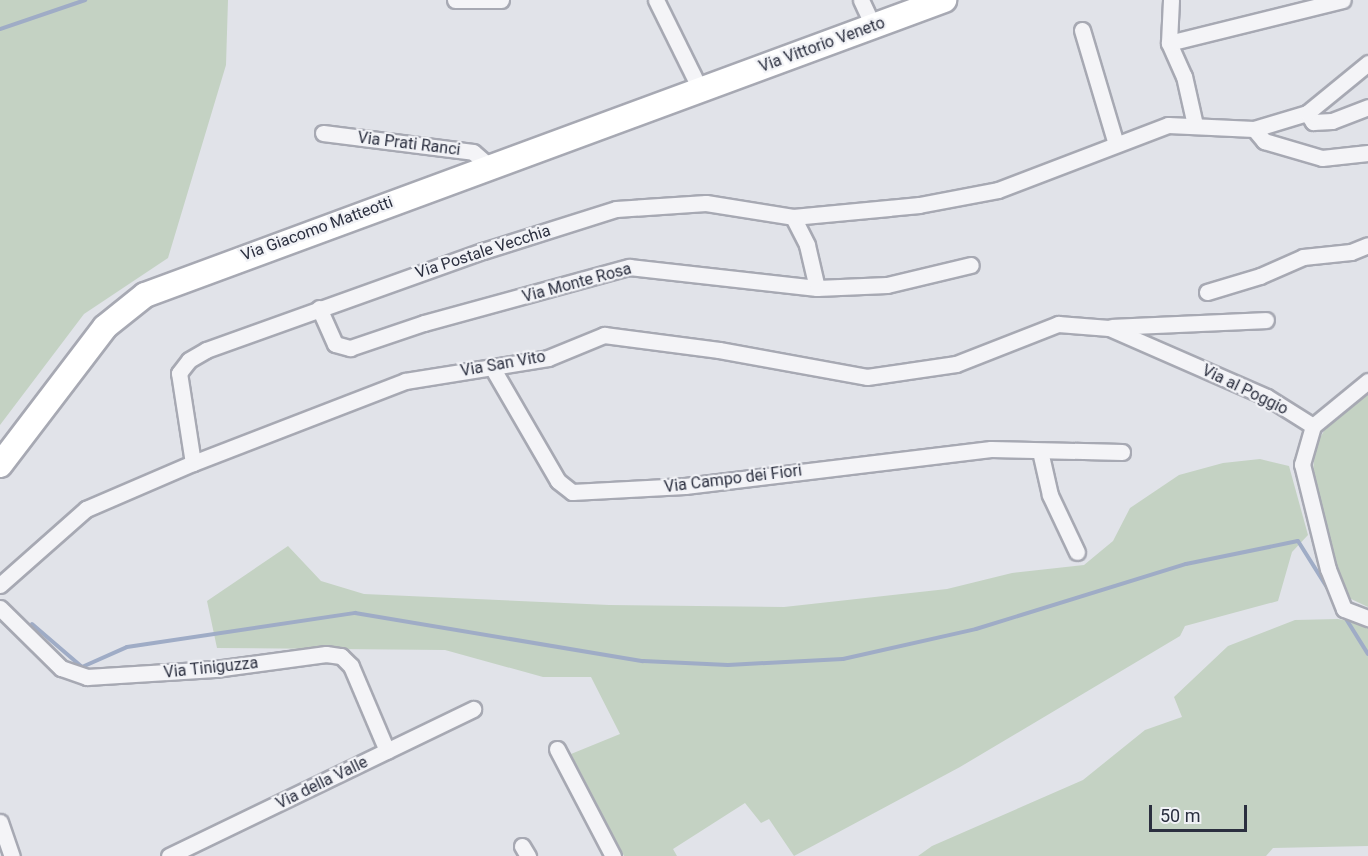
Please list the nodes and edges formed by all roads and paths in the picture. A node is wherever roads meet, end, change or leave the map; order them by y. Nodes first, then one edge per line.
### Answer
1 (455, 0) edge
2 (501, 0) edge
3 (656, 0) edge
4 (861, 0) edge
5 (944, 0) edge
6 (1171, 0) edge
7 (1343, 0) edge
8 (873, 26) junction
9 (1082, 30) dead end
10 (1168, 44) junction
11 (1368, 63) edge
12 (700, 89) junction
13 (1368, 107) edge
14 (1307, 113) junction
15 (1195, 125) junction
16 (1254, 129) junction
17 (323, 133) dead end
18 (1116, 144) junction
19 (1368, 153) edge
20 (489, 166) junction
21 (793, 217) junction
22 (1368, 244) edge
23 (971, 265) dead end
24 (817, 288) junction
25 (1207, 292) dead end
26 (319, 308) junction
27 (1266, 320) dead end
28 (1109, 327) junction
29 (493, 369) junction
30 (822, 371) joint
31 (1368, 381) edge
32 (1313, 426) junction
33 (1040, 451) junction
34 (1122, 452) dead end
35 (193, 463) junction
36 (0, 465) edge
37 (1077, 552) dead end
38 (0, 585) edge
39 (0, 608) edge
40 (1368, 618) edge
41 (473, 709) dead end
42 (557, 749) dead end
43 (387, 751) junction
44 (0, 822) edge
45 (12, 856) edge
46 (169, 856) edge
47 (613, 856) edge

1 - 2 street
3 - 12 street
4 - 8 street
5 - 8 main road, Via Vittorio Veneto
6 - 10 street
7 - 10 street
8 - 12 main road, Via Vittorio Veneto
9 - 18 street
10 - 15 street
11 - 14 street, Via Postale Vecchia
12 - 20 main road, Via Giacomo Matteotti
13 - 14 street
14 - 16 street, Via Postale Vecchia
15 - 16 street, Via Postale Vecchia
15 - 18 street, Via Postale Vecchia
16 - 19 street
17 - 20 street, Via Prati Ranci
18 - 21 street, Via Postale Vecchia
20 - 36 main road, Via Giacomo Matteotti
21 - 24 street
21 - 26 street, Via Postale Vecchia
22 - 25 street
23 - 24 street, Via Monte Rosa
24 - 26 street, Via Monte Rosa
26 - 35 street, Via Postale Vecchia
27 - 28 street, Via al Poggio
28 - 30 street, Via al Poggio
28 - 32 street, Via al Poggio
29 - 30 street, Via San Vito
29 - 33 street, Via Campo dei Fiori
29 - 35 street, Via San Vito
31 - 32 street
32 - 40 street
33 - 34 street, Via Campo dei Fiori
33 - 37 street
35 - 38 street
39 - 43 street, Via Tiniguzza
41 - 43 street, Via della Valle
42 - 47 street
43 - 46 street, Via della Valle
44 - 45 street

